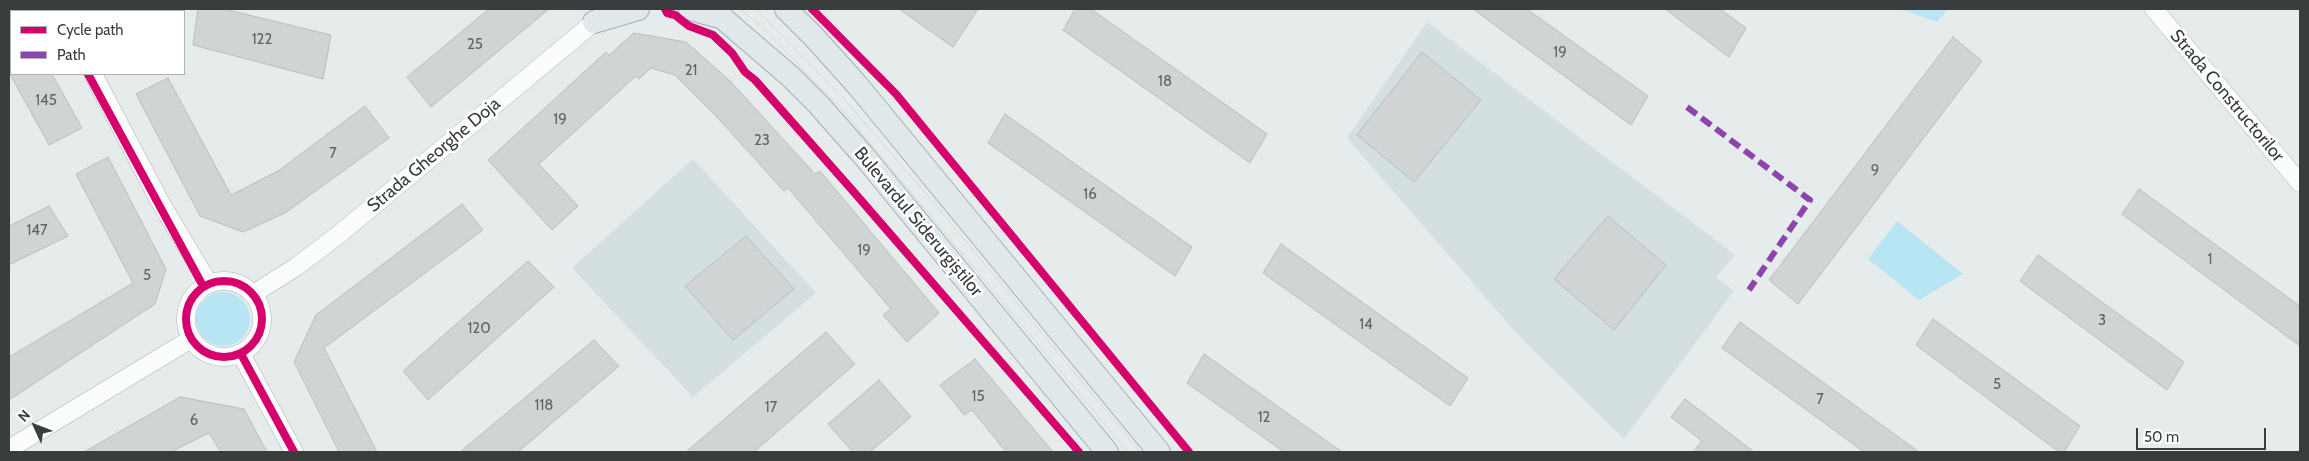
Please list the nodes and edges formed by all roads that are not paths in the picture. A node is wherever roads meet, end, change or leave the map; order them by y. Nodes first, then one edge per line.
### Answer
1 (638, 9) edge
2 (690, 9) edge
3 (786, 9) edge
4 (2154, 9) edge
5 (600, 13) edge
6 (717, 13) edge
7 (94, 75) edge
8 (2300, 183) edge
9 (209, 284) junction
10 (254, 294) junction
11 (190, 339) junction
12 (240, 354) junction
13 (9, 449) edge
14 (294, 452) edge
15 (1107, 452) edge
16 (1159, 452) edge

1 - 5 main road
2 - 6 main road
3 - 16 main road
4 - 8 street, Strada Constructorilor
5 - 10 street, Strada Gheorghe Doja
6 - 15 main road, Bulevardul Siderurgiștilor
7 - 9 street
9 - 10 street
9 - 11 street
10 - 12 street
11 - 12 street
11 - 13 street
12 - 14 street

